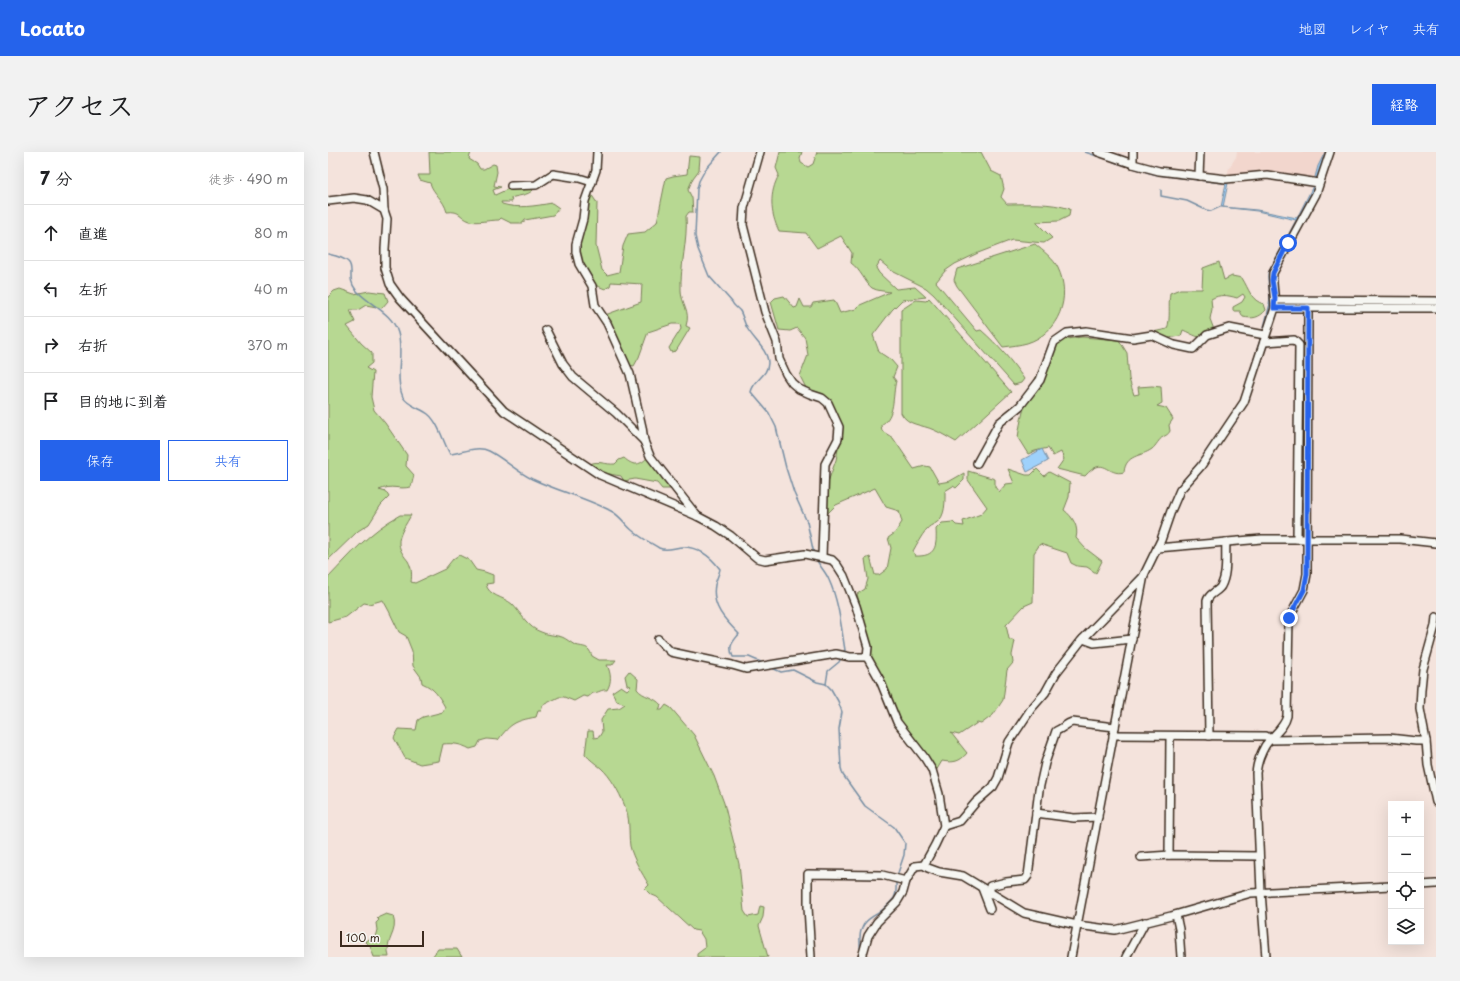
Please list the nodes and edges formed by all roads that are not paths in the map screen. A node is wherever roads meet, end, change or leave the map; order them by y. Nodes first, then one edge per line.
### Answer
1 (374, 152) edge
2 (597, 152) edge
3 (760, 152) edge
4 (1098, 152) edge
5 (1133, 152) edge
6 (1200, 152) edge
7 (1330, 152) edge
8 (1133, 164) junction
9 (1199, 176) junction
10 (592, 182) junction
11 (1319, 183) junction
12 (511, 186) dead end
13 (328, 202) edge
14 (384, 210) junction
15 (1275, 300) junction
16 (1436, 301) edge
17 (1274, 308) junction
18 (1308, 308) junction
19 (1436, 308) edge
20 (546, 330) dead end
21 (1264, 338) junction
22 (644, 441) junction
23 (977, 463) dead end
24 (697, 516) junction
25 (1297, 539) junction
26 (1306, 539) junction
27 (1226, 542) junction
28 (1436, 543) edge
29 (1158, 548) junction
30 (822, 557) junction
31 (1144, 576) junction
32 (1436, 617) edge
33 (658, 639) dead end
34 (1083, 639) junction
35 (1132, 639) junction
36 (867, 656) junction
37 (1114, 731) junction
38 (1170, 736) junction
39 (1209, 736) junction
40 (1271, 740) junction
41 (1426, 741) junction
42 (1436, 802) edge
43 (1036, 813) junction
44 (1098, 817) junction
45 (944, 826) junction
46 (1169, 855) junction
47 (1260, 856) junction
48 (1141, 857) dead end
49 (924, 865) junction
50 (906, 881) junction
51 (1436, 884) edge
52 (1424, 885) edge
53 (1388, 886) edge
54 (982, 888) junction
55 (1261, 892) junction
56 (990, 894) junction
57 (990, 909) dead end
58 (1176, 915) junction
59 (1145, 922) junction
60 (1077, 925) junction
61 (811, 957) edge
62 (862, 957) edge
63 (1071, 957) edge
64 (1126, 957) edge
65 (1181, 957) edge
66 (1266, 957) edge

1 - 14 street
2 - 10 street
3 - 30 street
4 - 8 street
5 - 8 street
6 - 9 street
7 - 11 street
8 - 9 street
9 - 11 street
10 - 12 street
10 - 22 street
11 - 15 street
13 - 14 street
14 - 24 street
15 - 16 street
15 - 17 street
17 - 18 street
17 - 21 street
18 - 19 street
18 - 26 street
20 - 22 street
21 - 23 street
21 - 25 street
21 - 29 street
22 - 24 street
24 - 30 street
25 - 26 street
25 - 27 street
26 - 28 street
26 - 40 street
27 - 29 street
27 - 39 street
29 - 31 street
30 - 36 street
31 - 34 street
31 - 35 street
32 - 41 street
33 - 36 street
34 - 35 street
34 - 45 street
35 - 37 street
36 - 45 street
37 - 38 street
37 - 43 street
37 - 44 street
38 - 39 street
38 - 46 street
39 - 40 street
40 - 41 street
40 - 47 street
41 - 42 street
43 - 44 street
43 - 56 street
44 - 60 street
45 - 49 street
46 - 47 street
46 - 48 street
47 - 55 street
49 - 50 street
49 - 54 street
50 - 61 street
50 - 62 street
51 - 52 street
53 - 55 street
54 - 56 street
54 - 57 street
55 - 58 street
55 - 66 street
56 - 60 street
58 - 59 street
58 - 65 street
59 - 60 street
59 - 64 street
60 - 63 street

